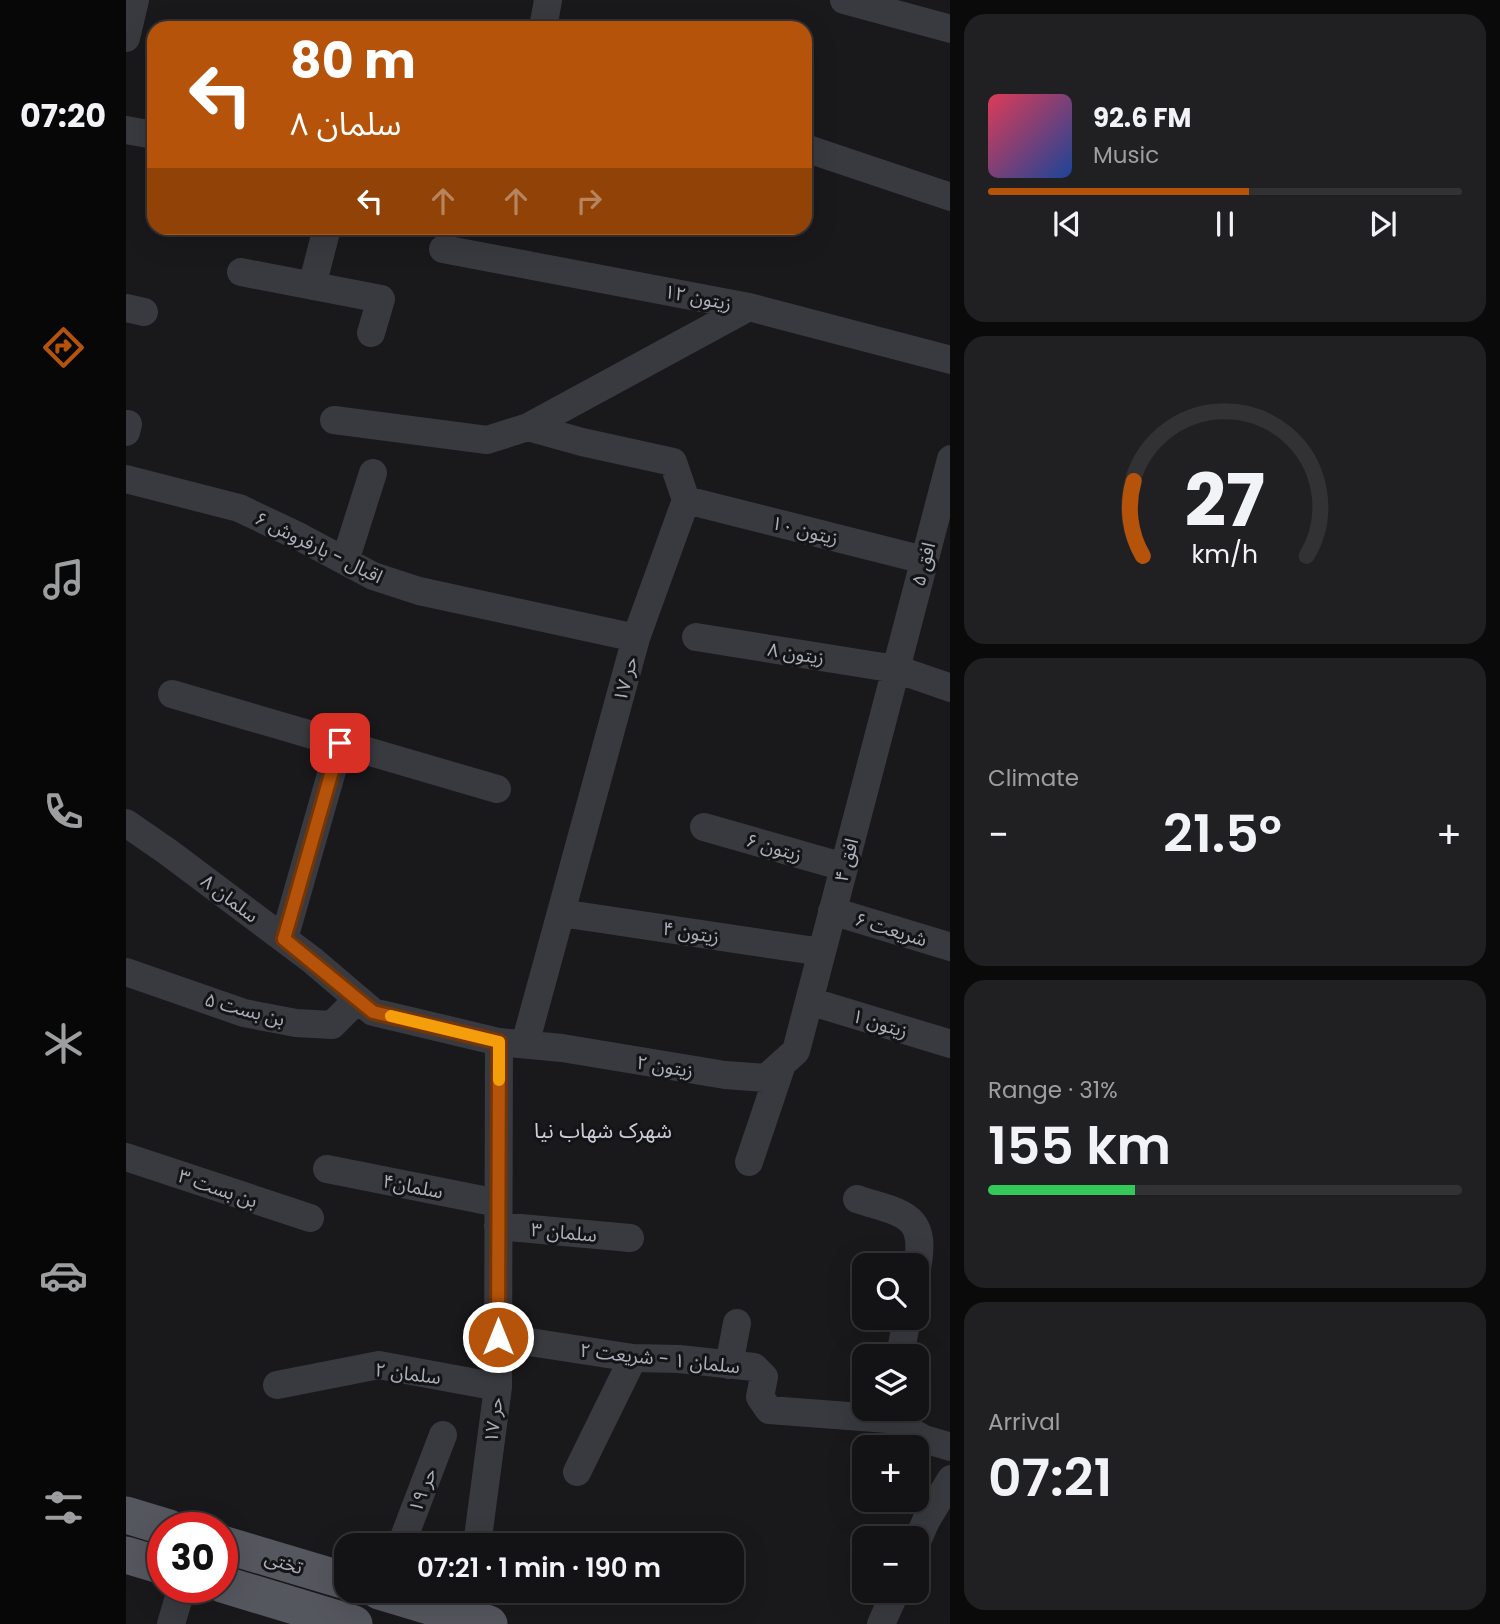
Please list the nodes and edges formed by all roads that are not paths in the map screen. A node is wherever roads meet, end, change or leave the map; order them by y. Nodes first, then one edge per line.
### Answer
1 (135, 0) edge
2 (548, 0) edge
3 (844, 0) edge
4 (544, 21) edge
5 (950, 29) edge
6 (126, 38) edge
7 (126, 130) edge
8 (147, 134) edge
9 (812, 150) edge
10 (950, 197) edge
11 (325, 235) edge
12 (443, 249) dead end
13 (241, 272) dead end
14 (312, 286) junction
15 (749, 307) junction
16 (371, 332) dead end
17 (950, 360) edge
18 (334, 420) dead end
19 (528, 427) junction
20 (950, 459) edge
21 (373, 473) dead end
22 (126, 479) edge
23 (686, 500) junction
24 (944, 511) edge
25 (924, 560) junction
26 (345, 561) junction
27 (696, 637) dead end
28 (636, 638) junction
29 (896, 669) junction
30 (950, 688) edge
31 (172, 694) dead end
32 (340, 743) junction
33 (498, 789) dead end
34 (126, 823) edge
35 (704, 827) dead end
36 (844, 867) junction
37 (832, 911) junction
38 (561, 913) junction
39 (284, 939) junction
40 (950, 947) edge
41 (822, 952) junction
42 (126, 972) edge
43 (358, 999) junction
44 (809, 1001) junction
45 (512, 1043) junction
46 (950, 1044) edge
47 (789, 1057) junction
48 (126, 1157) edge
49 (749, 1162) dead end
50 (327, 1170) dead end
51 (858, 1199) dead end
52 (498, 1214) junction
53 (310, 1219) dead end
54 (630, 1238) dead end
55 (920, 1253) edge
56 (737, 1323) dead end
57 (498, 1337) junction
58 (633, 1358) junction
59 (729, 1365) junction
60 (276, 1385) dead end
61 (498, 1387) junction
62 (852, 1413) edge
63 (899, 1421) edge
64 (443, 1435) dead end
65 (950, 1447) edge
66 (577, 1472) dead end
67 (946, 1494) edge
68 (126, 1515) edge
69 (147, 1521) edge
70 (926, 1526) edge
71 (406, 1533) edge
72 (479, 1533) edge
73 (238, 1549) edge
74 (126, 1555) edge
75 (147, 1561) edge
76 (334, 1577) edge
77 (238, 1589) edge
78 (177, 1603) edge
79 (442, 1603) edge
80 (891, 1603) edge
81 (476, 1610) edge
82 (171, 1624) edge
83 (354, 1624) edge
84 (881, 1624) edge

1 - 6 street
2 - 4 street
3 - 5 street
7 - 8 street
9 - 10 street
11 - 14 street
12 - 15 street, زیتون ۱۲
13 - 14 street
14 - 16 street
15 - 17 street, زیتون ۱۲
15 - 19 street
18 - 19 street
19 - 23 street
20 - 24 street, افق ۵
21 - 26 street
22 - 26 street, اقبال - بارفروش ۶
23 - 25 street, زیتون ۱۰
23 - 28 street, حر ۱۷
24 - 25 street, افق ۵
25 - 29 street, افق ۵
26 - 28 street, اقبال - بارفروش ۶
27 - 29 street, زیتون ۸
28 - 38 street, حر ۱۷
29 - 30 street, زیتون ۸
29 - 36 street, افق ۴
31 - 32 street
32 - 33 street
32 - 39 street
34 - 39 street, سلمان ۸
35 - 36 street, زیتون ۶
36 - 37 street, افق ۴
37 - 40 street, شریعت ۶
37 - 41 street, افق ۴
38 - 41 street, زیتون ۴
38 - 45 street, حر ۱۷
39 - 43 street, سلمان ۸
41 - 44 street, افق ۴
42 - 43 street, بن بست ۵
43 - 45 street, سلمان ۸
44 - 46 street, زیتون ۱
44 - 47 street, افق ۴
45 - 47 street, زیتون ۲
45 - 52 street, حر ۱۷
47 - 49 street, افق ۴
48 - 53 street, بن بست ۳
50 - 52 street, سلمان۴
51 - 55 street
52 - 54 street, سلمان ۳
52 - 57 street, حر ۱۷
56 - 59 street
57 - 58 street, سلمان ۱ - شریعت ۲
57 - 61 street, حر ۱۷
58 - 59 street, سلمان ۱ - شریعت ۲
58 - 66 street
59 - 62 street, سلمان ۱ - شریعت ۲
60 - 61 street, سلمان ۲
61 - 72 street, حر ۱۷
63 - 65 street, سلمان ۱ - شریعت ۲
64 - 71 street, حر ۱۹
67 - 70 street
68 - 69 main road
73 - 76 main road, تختی
74 - 75 main road
77 - 83 main road, تختی
78 - 82 street
79 - 81 main road
80 - 84 street

